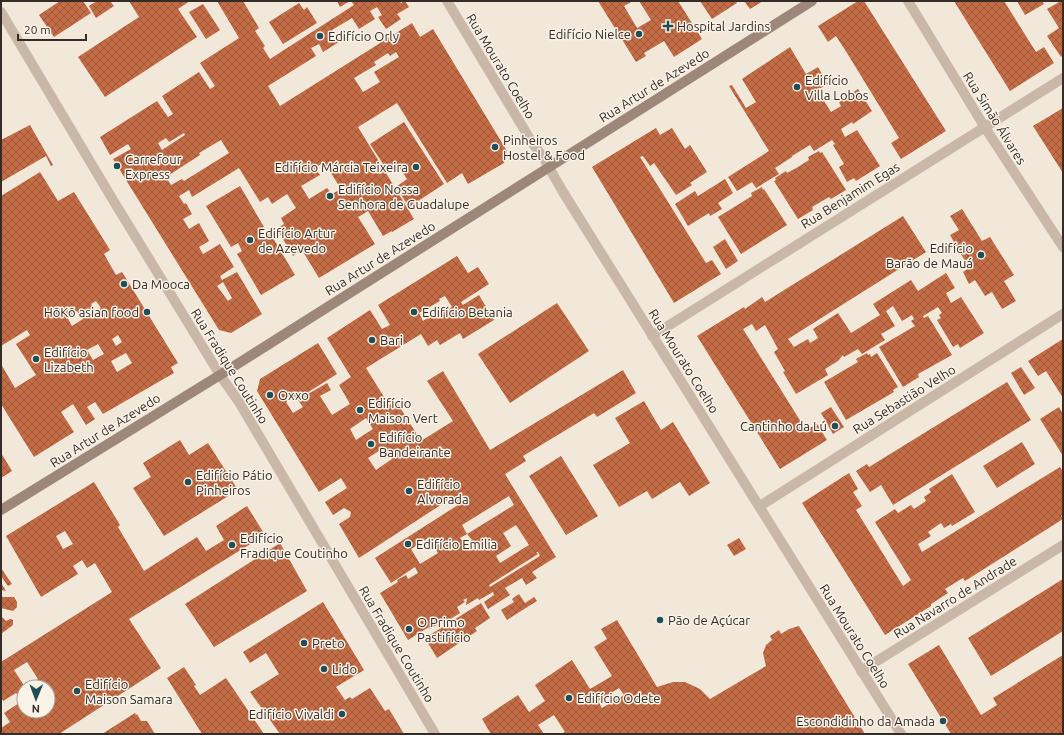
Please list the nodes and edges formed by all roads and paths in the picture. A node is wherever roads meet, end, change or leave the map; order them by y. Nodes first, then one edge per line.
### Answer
1 (447, 1) edge
2 (812, 1) edge
3 (908, 1) edge
4 (1, 12) edge
5 (1063, 78) edge
6 (984, 126) junction
7 (548, 168) junction
8 (1063, 247) edge
9 (1063, 314) edge
10 (652, 336) junction
11 (220, 375) junction
12 (760, 506) junction
13 (1, 510) edge
14 (1063, 545) edge
15 (861, 671) junction
16 (435, 734) edge
17 (901, 734) edge

1 - 7 street, Rua Mourato Coelho
2 - 7 street, Rua Artur de Azevedo
3 - 6 street, Rua Simão Álvares
4 - 11 street, Rua Fradique Coutinho
5 - 6 street, Rua Benjamim Egas
6 - 8 street, Rua Simão Álvares
6 - 10 street, Rua Benjamim Egas
7 - 10 street, Rua Mourato Coelho
7 - 11 street, Rua Artur de Azevedo
9 - 12 street, Rua Sebastião Velho
10 - 12 street, Rua Mourato Coelho
11 - 13 street, Rua Artur de Azevedo
11 - 16 street, Rua Fradique Coutinho
12 - 15 street, Rua Mourato Coelho
14 - 15 street, Rua Navarro de Andrade
15 - 17 street, Rua Mourato Coelho

